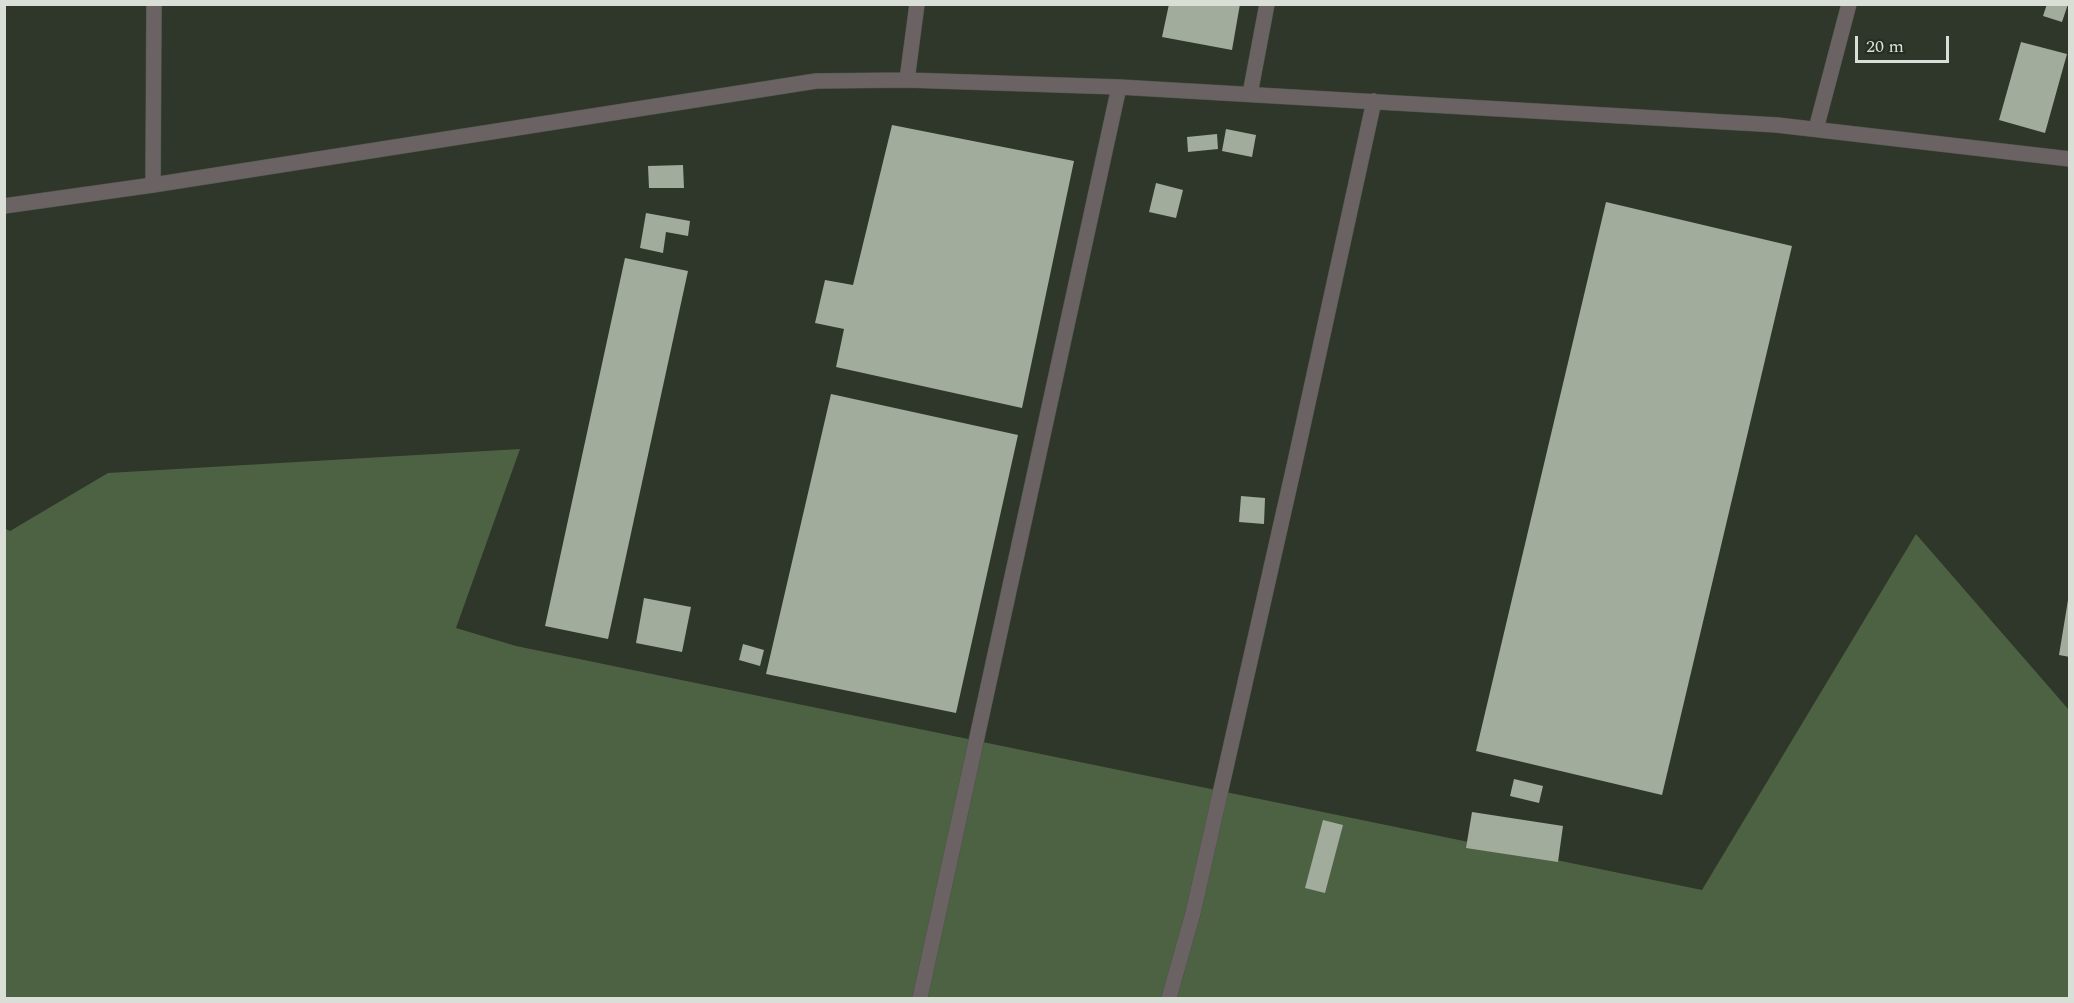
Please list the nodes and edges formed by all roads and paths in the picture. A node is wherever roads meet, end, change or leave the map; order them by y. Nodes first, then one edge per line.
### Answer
1 (154, 4) edge
2 (917, 4) edge
3 (1268, 4) edge
4 (1849, 4) edge
5 (907, 80) junction
6 (1119, 87) junction
7 (1250, 94) junction
8 (1374, 101) junction
9 (1816, 129) junction
10 (2070, 159) edge
11 (153, 185) junction
12 (4, 207) edge
13 (920, 999) edge
14 (1169, 999) edge

1 - 11 street
2 - 5 street
3 - 7 street
4 - 9 street
5 - 6 street
5 - 11 street
6 - 7 street
6 - 13 street
7 - 8 street
8 - 9 street
8 - 14 street
9 - 10 street
11 - 12 street

